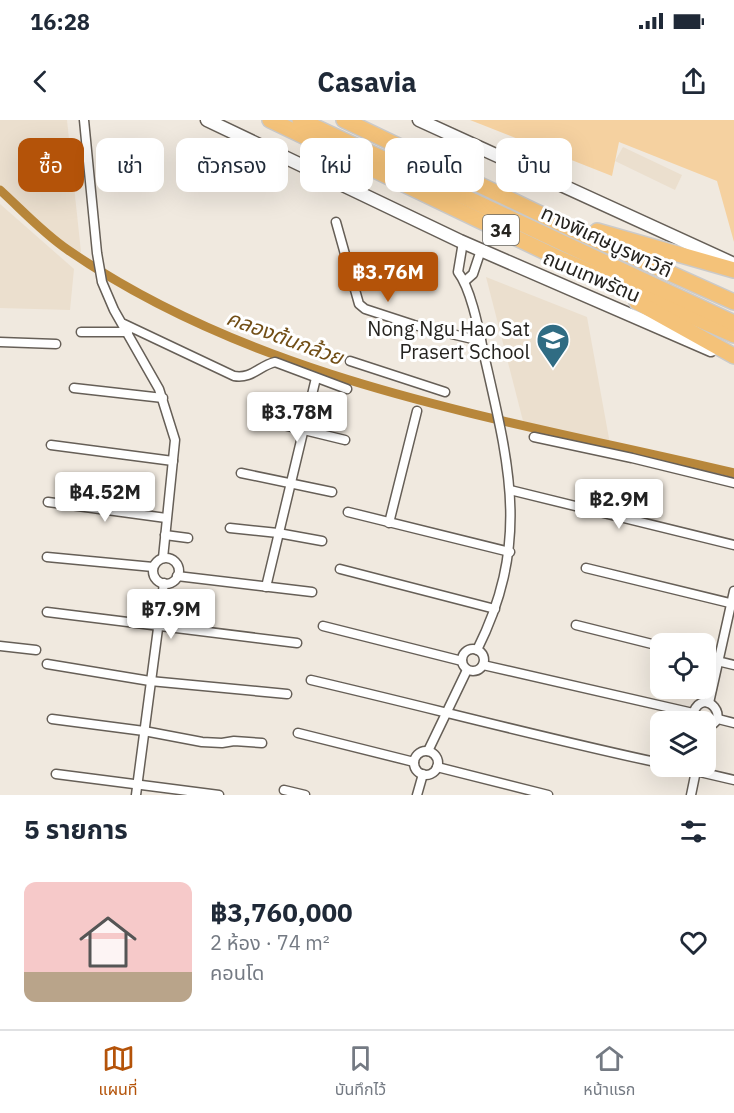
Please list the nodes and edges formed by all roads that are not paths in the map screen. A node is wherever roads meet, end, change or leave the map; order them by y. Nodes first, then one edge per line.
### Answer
1 (84, 120) edge
2 (207, 120) edge
3 (270, 120) edge
4 (300, 120) edge
5 (344, 120) edge
6 (360, 120) edge
7 (419, 120) edge
8 (336, 222) dead end
9 (597, 231) junction
10 (463, 242) junction
11 (481, 250) junction
12 (556, 257) junction
13 (734, 264) edge
14 (734, 270) edge
15 (465, 281) junction
16 (734, 291) edge
17 (734, 302) edge
18 (734, 323) edge
19 (126, 328) junction
20 (81, 332) dead end
21 (734, 335) edge
22 (481, 341) junction
23 (0, 342) edge
24 (56, 344) dead end
25 (734, 358) edge
26 (350, 361) dead end
27 (316, 378) junction
28 (74, 388) dead end
29 (347, 389) dead end
30 (445, 392) dead end
31 (163, 398) junction
32 (417, 411) dead end
33 (255, 418) dead end
34 (304, 431) junction
35 (534, 437) dead end
36 (345, 440) dead end
37 (51, 445) dead end
38 (173, 461) junction
39 (241, 473) dead end
40 (734, 483) edge
41 (291, 484) junction
42 (510, 490) junction
43 (332, 492) dead end
44 (48, 502) dead end
45 (348, 512) dead end
46 (166, 518) junction
47 (389, 523) junction
48 (230, 528) dead end
49 (278, 533) junction
50 (165, 535) junction
51 (188, 538) dead end
52 (322, 541) dead end
53 (734, 545) edge
54 (510, 552) junction
55 (47, 556) dead end
56 (163, 558) junction
57 (153, 567) junction
58 (340, 568) dead end
59 (586, 568) dead end
60 (177, 576) junction
61 (164, 583) junction
62 (266, 587) junction
63 (734, 591) edge
64 (312, 592) dead end
65 (732, 604) edge
66 (495, 609) junction
67 (47, 612) dead end
68 (158, 625) junction
69 (576, 625) dead end
70 (323, 626) dead end
71 (297, 644) dead end
72 (650, 644) edge
73 (0, 646) edge
74 (36, 650) dead end
75 (477, 650) junction
76 (462, 661) junction
77 (717, 661) junction
78 (47, 664) dead end
79 (483, 665) junction
80 (734, 665) edge
81 (467, 670) junction
82 (311, 680) dead end
83 (150, 681) junction
84 (287, 694) dead end
85 (709, 703) junction
86 (447, 711) junction
87 (670, 711) edge
88 (696, 711) edge
89 (52, 719) dead end
90 (718, 719) junction
91 (716, 721) edge
92 (734, 723) edge
93 (144, 731) junction
94 (298, 733) dead end
95 (262, 744) dead end
96 (428, 751) junction
97 (650, 761) edge
98 (414, 762) junction
99 (437, 767) junction
100 (56, 774) dead end
101 (423, 774) junction
102 (716, 775) edge
103 (694, 777) edge
104 (734, 780) edge
105 (137, 784) junction
106 (285, 790) dead end
107 (136, 795) edge
108 (219, 795) edge
109 (305, 795) edge
110 (417, 795) edge
111 (548, 795) edge
112 (691, 795) edge

1 - 19 street
2 - 10 main road, ถนนเทพรัตน / 34
3 - 12 highway, ถนนเทพรัตน / 34
4 - 18 highway, ทางพิเศษบูรพาวิถี
5 - 17 highway, ทางพิเศษบูรพาวิถี
6 - 9 highway, 34
7 - 13 main road
8 - 22 street
9 - 14 highway
9 - 16 highway, 34
10 - 11 main road, ถนนเทพรัตน / 34
10 - 15 street
11 - 15 street
11 - 25 main road, ถนนเทพรัตน / 34
12 - 21 highway, ถนนเทพรัตน / 34
12 - 25 highway
15 - 22 street
19 - 20 street
19 - 27 street
19 - 31 street
22 - 42 street
23 - 24 street
26 - 30 street
27 - 29 street
27 - 34 street
28 - 31 street
31 - 38 street
32 - 47 street
33 - 34 street
34 - 36 street
34 - 41 street
35 - 40 street
37 - 38 street
38 - 46 street
39 - 41 street
41 - 43 street
41 - 49 street
42 - 53 street
42 - 54 street
44 - 46 street
45 - 47 street
46 - 50 street
47 - 54 street
48 - 49 street
49 - 52 street
49 - 62 street
50 - 51 street
50 - 56 street
54 - 66 street
55 - 57 street
56 - 57 street
56 - 60 street
57 - 61 street
58 - 66 street
59 - 65 street
60 - 61 street
60 - 62 street
61 - 68 street
62 - 64 street
63 - 65 street
65 - 77 street
66 - 75 street
67 - 68 street
68 - 71 street
68 - 83 street
69 - 72 street
70 - 76 street
73 - 74 street
75 - 76 street
75 - 79 street
76 - 81 street
77 - 80 street
77 - 85 street
78 - 83 street
79 - 81 street
79 - 87 street
81 - 86 street
82 - 86 street
83 - 84 street
83 - 93 street
85 - 88 street
85 - 90 street
86 - 96 street
86 - 97 street
89 - 93 street
90 - 91 street
90 - 92 street
93 - 95 street
93 - 105 street
94 - 98 street
96 - 98 street
96 - 99 street
98 - 101 street
99 - 101 street
99 - 111 street
100 - 105 street
101 - 110 street
102 - 104 street
103 - 112 street
105 - 107 street
105 - 108 street
106 - 109 street

